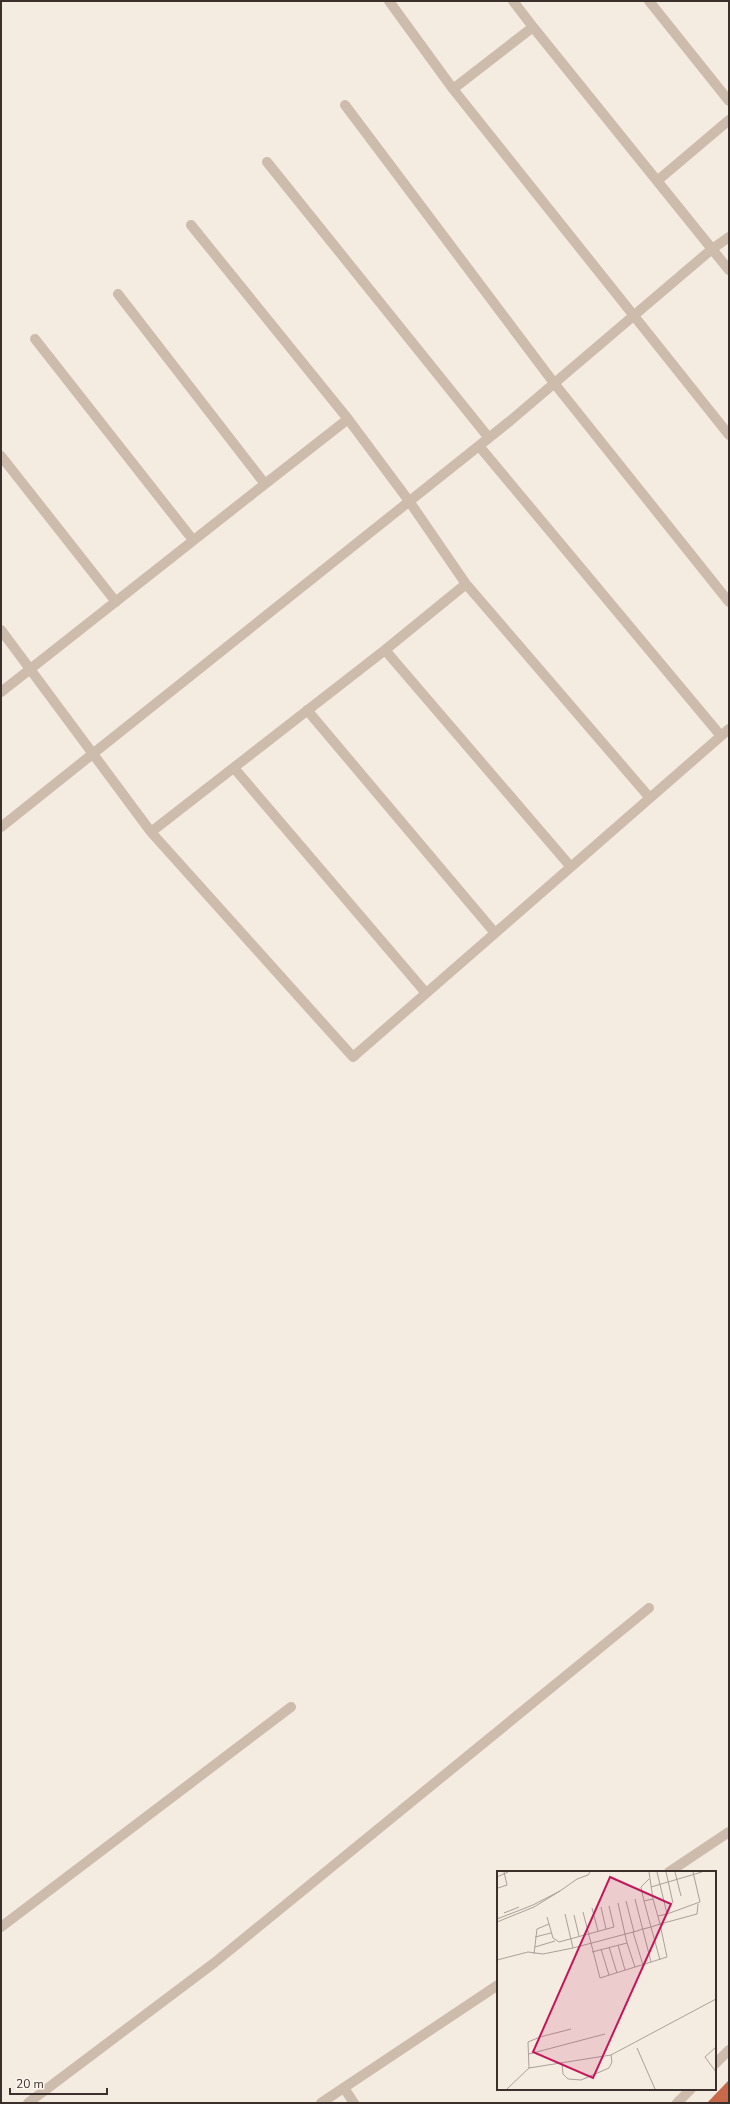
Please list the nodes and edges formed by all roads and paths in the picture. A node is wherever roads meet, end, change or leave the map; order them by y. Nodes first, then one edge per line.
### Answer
1 (389, 1) edge
2 (514, 1) edge
3 (650, 1) edge
4 (533, 27) junction
5 (453, 89) junction
6 (729, 101) edge
7 (345, 105) dead end
8 (729, 120) edge
9 (267, 162) dead end
10 (657, 181) junction
11 (191, 225) dead end
12 (729, 237) edge
13 (712, 249) junction
14 (729, 270) edge
15 (118, 294) dead end
16 (634, 315) junction
17 (35, 339) dead end
18 (554, 383) junction
19 (348, 419) junction
20 (729, 435) edge
21 (489, 438) junction
22 (479, 446) junction
23 (1, 456) edge
24 (265, 484) junction
25 (409, 501) junction
26 (193, 540) junction
27 (466, 584) junction
28 (116, 602) junction
29 (729, 602) edge
30 (1, 630) edge
31 (385, 650) junction
32 (31, 669) junction
33 (1, 692) edge
34 (307, 710) junction
35 (725, 733) edge
36 (94, 752) junction
37 (234, 768) junction
38 (650, 798) junction
39 (1, 827) edge
40 (151, 832) junction
41 (571, 867) junction
42 (495, 934) junction
43 (426, 993) junction
44 (648, 1608) dead end
45 (291, 1707) dead end
46 (729, 1832) edge
47 (670, 1871) edge
48 (1, 1927) edge
49 (497, 1986) edge
50 (729, 2050) edge
51 (716, 2063) edge
52 (344, 2088) junction
53 (690, 2090) edge
54 (28, 2103) edge
55 (321, 2103) edge
56 (354, 2103) edge
57 (678, 2103) edge

1 - 5 street
2 - 4 street
3 - 6 street
4 - 5 street
4 - 10 street
5 - 16 street
7 - 18 street
8 - 10 street
9 - 21 street
10 - 13 street
11 - 19 street
12 - 13 street
13 - 14 street
13 - 16 street
15 - 24 street
16 - 18 street
16 - 20 street
17 - 26 street
18 - 21 street
18 - 29 street
19 - 24 street
19 - 25 street
21 - 22 street
22 - 25 street
22 - 35 street
23 - 28 street
24 - 26 street
25 - 27 street
25 - 36 street
26 - 28 street
27 - 31 street
27 - 38 street
28 - 32 street
30 - 32 street
31 - 34 street
31 - 41 street
32 - 33 street
32 - 36 street
34 - 37 street
34 - 42 street
35 - 38 street
36 - 39 street
36 - 40 street
37 - 40 street
37 - 43 street
38 - 41 street
40 - 43 street
41 - 42 street
42 - 43 street
44 - 54 street
45 - 48 street
46 - 47 street
49 - 52 street
50 - 51 street
52 - 55 street
52 - 56 street
53 - 57 street

